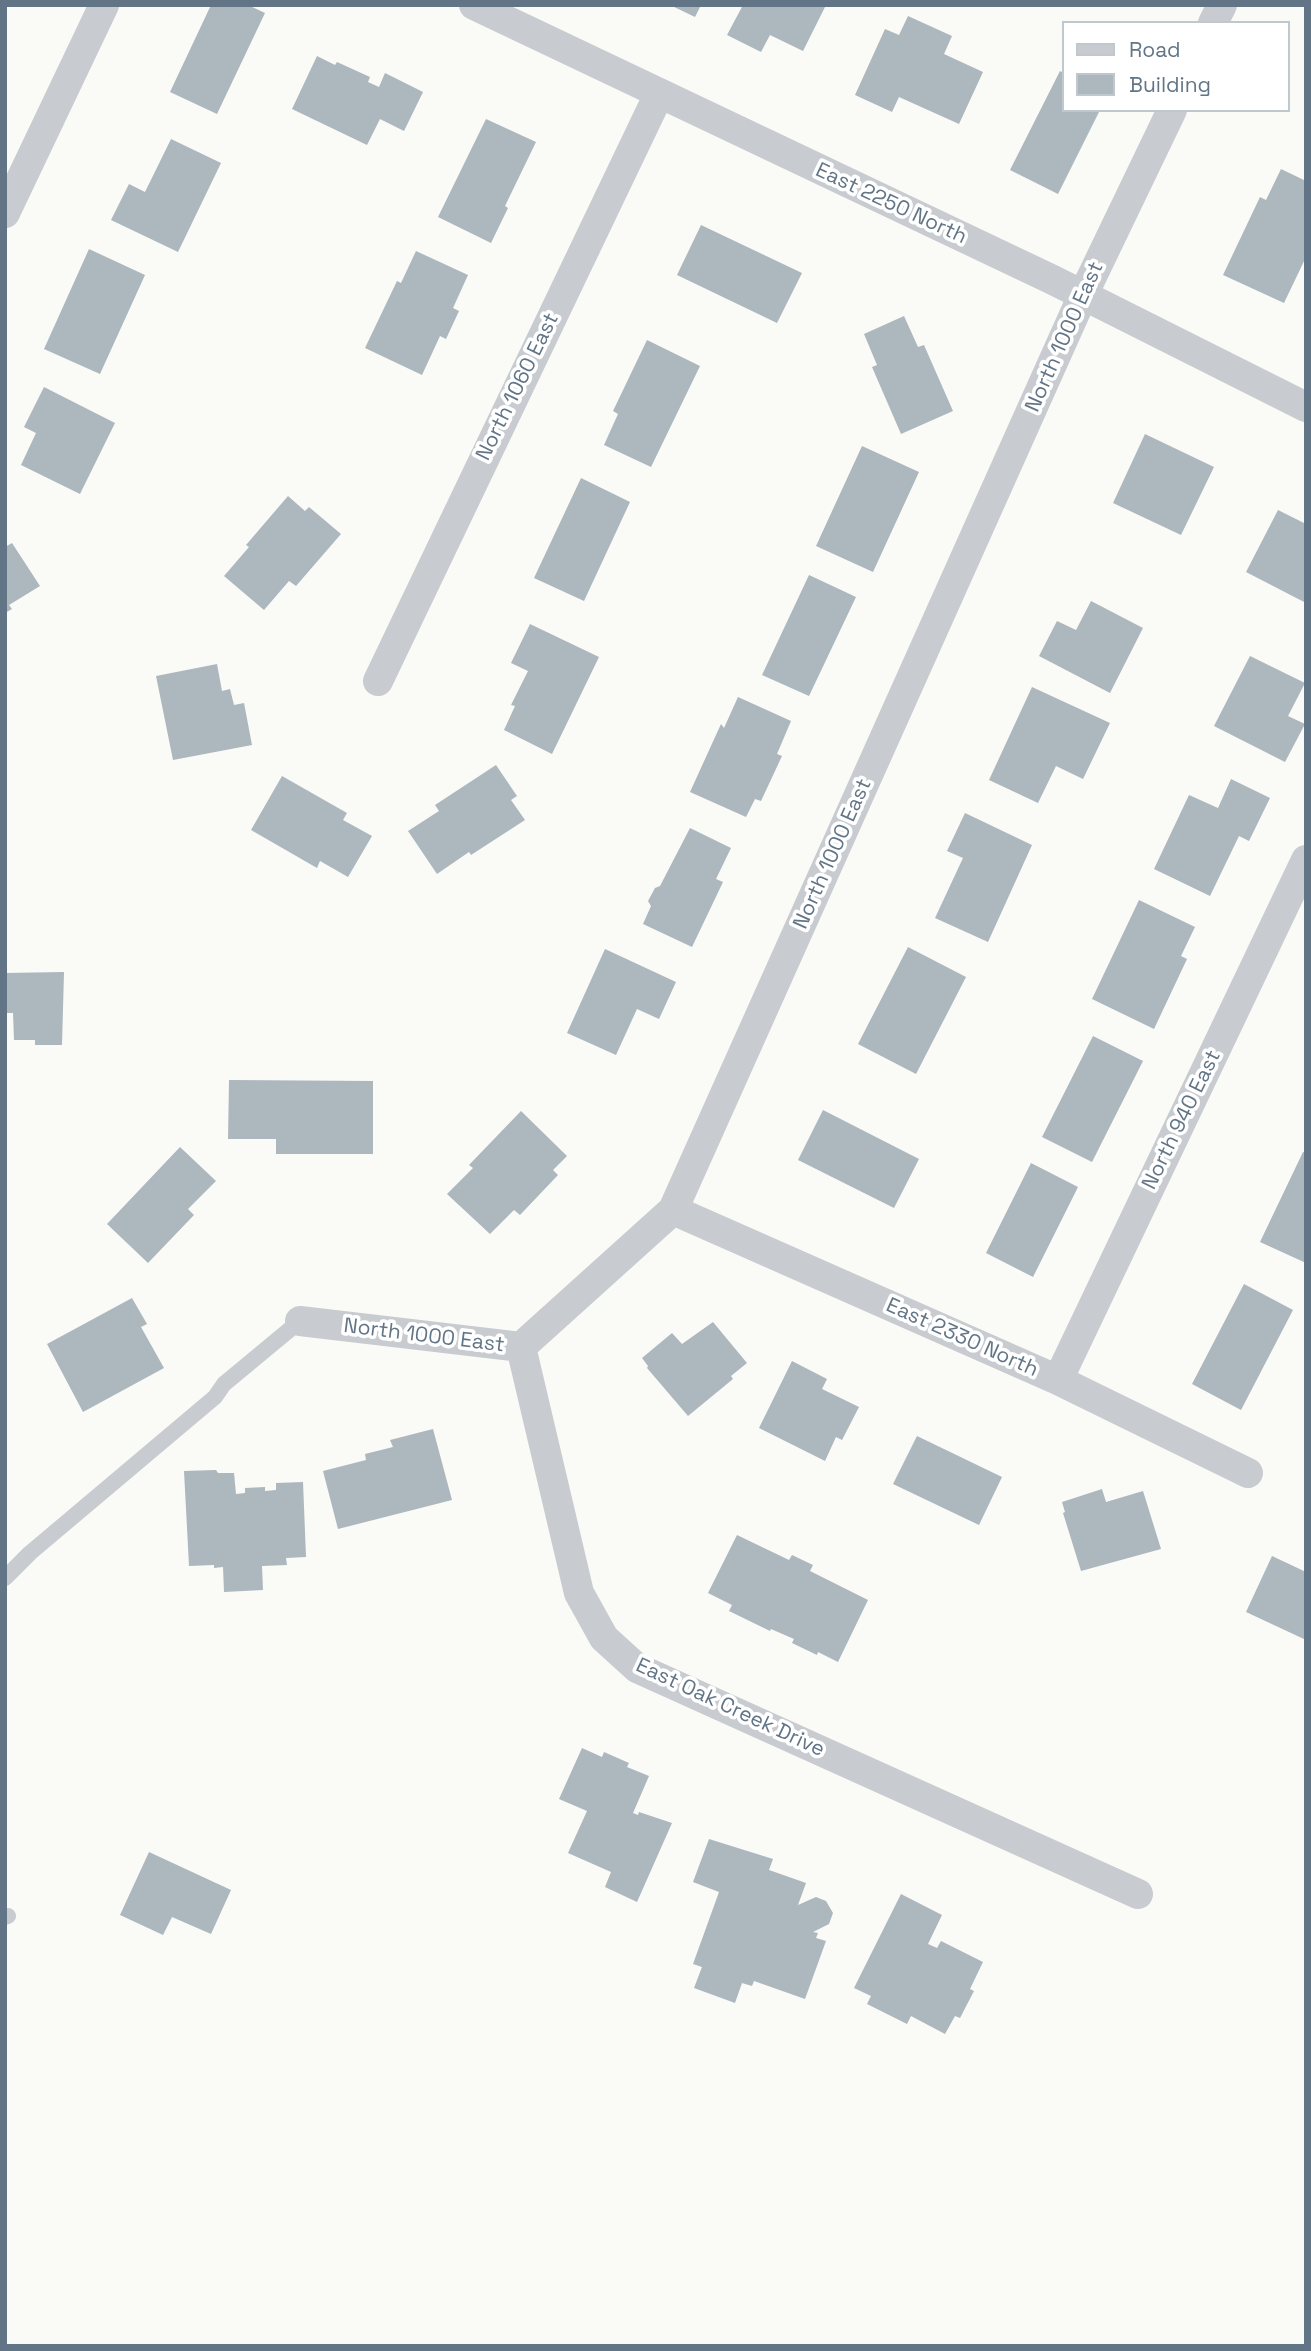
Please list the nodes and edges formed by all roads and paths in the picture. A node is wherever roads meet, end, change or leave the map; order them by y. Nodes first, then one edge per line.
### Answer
1 (104, 5) edge
2 (474, 5) edge
3 (1222, 5) edge
4 (1214, 21) edge
5 (659, 94) junction
6 (1170, 112) edge
7 (5, 213) edge
8 (1083, 295) junction
9 (1306, 407) edge
10 (378, 681) dead end
11 (1306, 860) edge
12 (673, 1210) junction
13 (300, 1321) joint
14 (521, 1347) junction
15 (1058, 1380) junction
16 (1248, 1473) dead end
17 (5, 1578) edge
18 (1138, 1894) dead end

1 - 7 street
2 - 5 street, East 2250 North
3 - 4 street
5 - 8 street, East 2250 North
5 - 10 street, North 1060 East
6 - 8 street, North 1000 East
8 - 9 street, East 2250 North
8 - 12 street, North 1000 East
11 - 15 street, North 940 East
12 - 14 street, North 1000 East
12 - 15 street, East 2330 North
13 - 14 street, North 1000 East
13 - 17 lane
14 - 18 street, East Oak Creek Drive
15 - 16 street, East 2330 North

